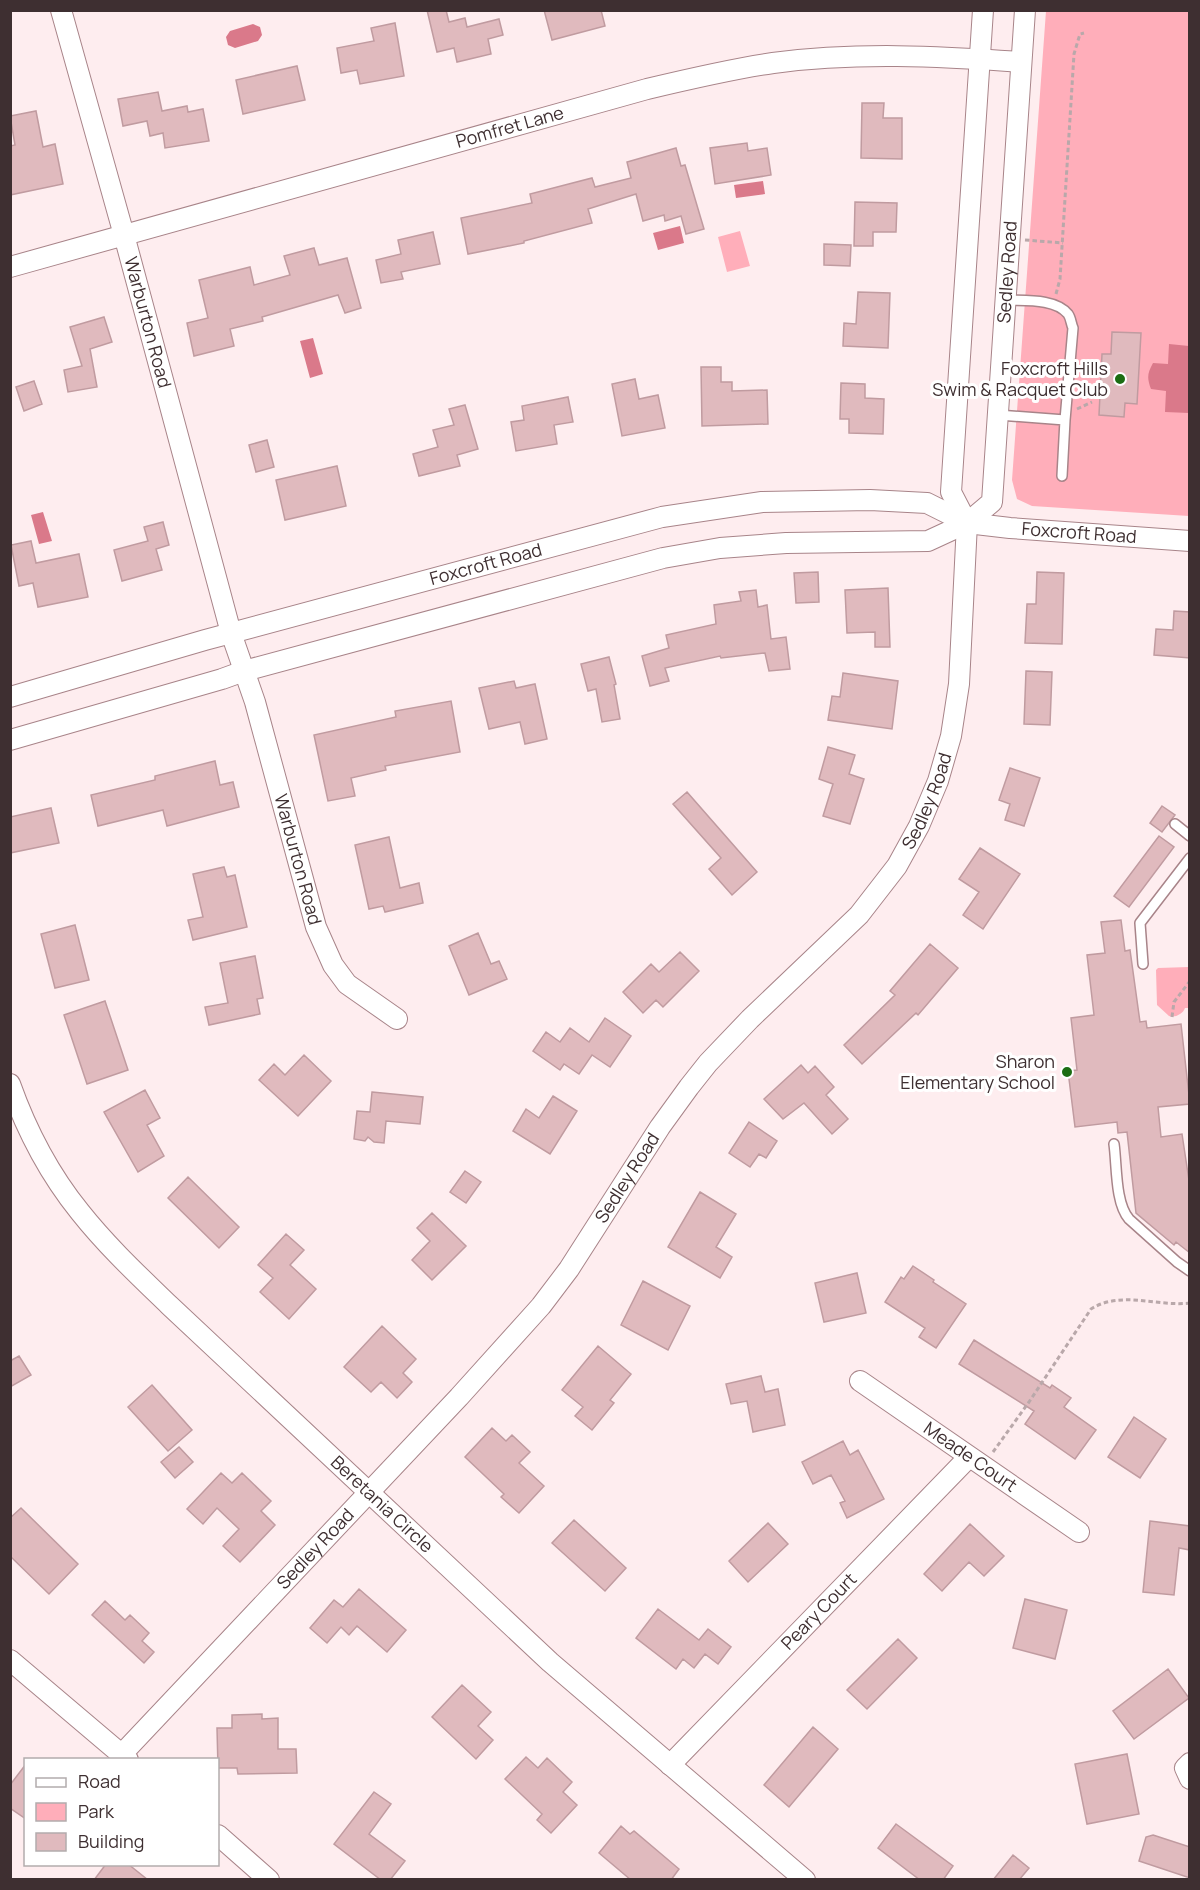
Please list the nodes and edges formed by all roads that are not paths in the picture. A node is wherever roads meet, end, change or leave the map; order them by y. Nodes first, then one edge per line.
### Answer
1 (61, 10) edge
2 (983, 10) edge
3 (1025, 10) edge
4 (980, 59) junction
5 (1021, 62) junction
6 (124, 235) junction
7 (10, 267) edge
8 (1005, 300) junction
9 (998, 415) junction
10 (1065, 420) junction
11 (1062, 476) dead end
12 (967, 523) junction
13 (1190, 541) edge
14 (231, 633) junction
15 (244, 671) junction
16 (10, 697) edge
17 (10, 740) edge
18 (1175, 824) dead end
19 (1190, 836) edge
20 (1190, 858) edge
21 (1143, 964) dead end
22 (396, 1019) dead end
23 (10, 1084) edge
24 (1114, 1144) dead end
25 (1190, 1271) edge
26 (860, 1381) dead end
27 (976, 1461) junction
28 (369, 1492) junction
29 (1079, 1532) dead end
30 (10, 1660) edge
31 (125, 1757) edge
32 (1190, 1762) edge
33 (670, 1765) junction
34 (1190, 1779) edge
35 (219, 1836) edge
36 (269, 1880) edge
37 (805, 1880) edge

1 - 6 street, Warburton Road
2 - 4 street
3 - 5 street, Sedley Road
4 - 5 street, Pomfret Lane
4 - 6 street, Pomfret Lane
4 - 12 street
5 - 8 street, Sedley Road
6 - 7 street, Pomfret Lane
6 - 14 street, Warburton Road
8 - 9 street, Sedley Road
8 - 10 lane
9 - 10 lane
9 - 12 street, Sedley Road
10 - 11 lane
12 - 13 street, Foxcroft Road
12 - 14 street, Foxcroft Road
12 - 15 street
12 - 28 street, Sedley Road
14 - 15 street, Warburton Road
14 - 16 street, Foxcroft Road
15 - 17 street
15 - 22 street, Warburton Road
18 - 19 lane
20 - 21 lane
23 - 28 street, Beretania Circle
24 - 25 lane
26 - 27 street, Meade Court
27 - 29 street, Meade Court
27 - 33 street, Peary Court
28 - 31 street, Sedley Road
28 - 33 street, Beretania Circle
30 - 31 street
32 - 34 street
33 - 37 street, Beretania Circle
35 - 36 street

